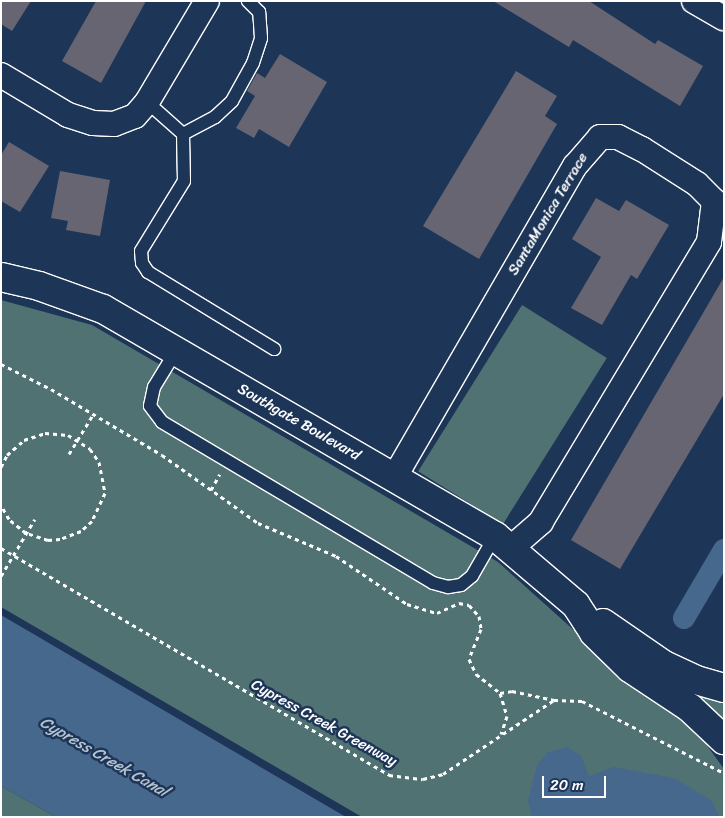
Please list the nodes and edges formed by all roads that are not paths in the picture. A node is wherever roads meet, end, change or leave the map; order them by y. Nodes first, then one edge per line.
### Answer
1 (207, 1) edge
2 (248, 1) edge
3 (694, 1) edge
4 (724, 18) edge
5 (1, 75) edge
6 (147, 102) junction
7 (183, 134) junction
8 (1, 277) edge
9 (274, 349) dead end
10 (176, 351) junction
11 (394, 478) junction
12 (503, 542) junction
13 (576, 606) junction
14 (724, 688) edge
15 (724, 740) edge

1 - 6 street
2 - 7 lane
3 - 4 street
5 - 6 street
6 - 7 lane
7 - 9 lane
8 - 10 street, Southgate Boulevard
10 - 11 street, Southgate Boulevard
10 - 12 lane
11 - 12 street, Southgate Boulevard
11 - 12 street, SantaMonica Terrace
12 - 13 street, Southgate Boulevard
13 - 14 street, Southgate Boulevard
13 - 15 street, Southgate Boulevard

